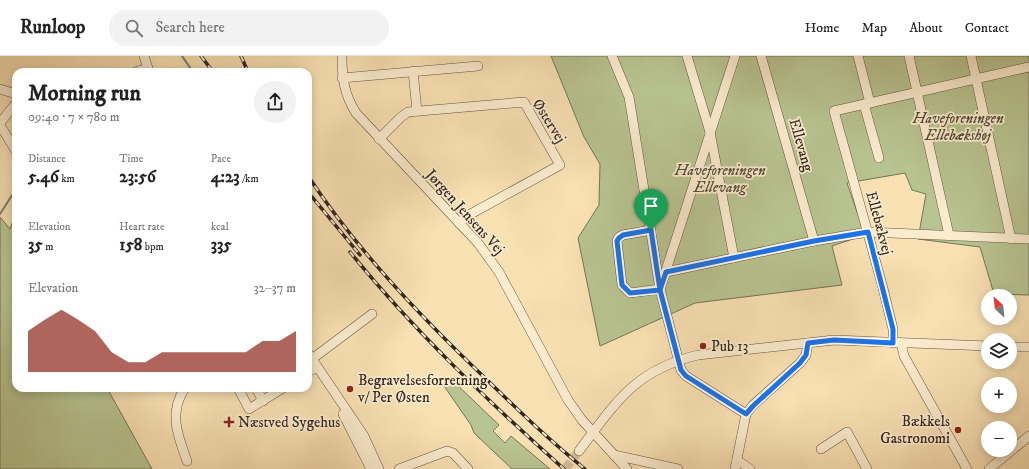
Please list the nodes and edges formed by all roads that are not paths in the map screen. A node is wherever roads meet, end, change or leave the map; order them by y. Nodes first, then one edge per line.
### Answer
1 (144, 56) edge
2 (342, 56) edge
3 (612, 56) edge
4 (687, 56) edge
5 (735, 56) edge
6 (761, 56) edge
7 (858, 56) edge
8 (910, 56) edge
9 (971, 56) edge
10 (478, 66) dead end
11 (1029, 67) edge
12 (147, 68) edge
13 (413, 71) junction
14 (342, 78) junction
15 (976, 79) junction
16 (0, 89) edge
17 (917, 92) junction
18 (12, 93) edge
19 (867, 103) junction
20 (12, 108) edge
21 (417, 111) junction
22 (0, 124) edge
23 (710, 132) junction
24 (379, 139) junction
25 (12, 144) edge
26 (879, 158) dead end
27 (459, 223) junction
28 (651, 230) junction
29 (868, 232) junction
30 (949, 235) junction
31 (1011, 239) junction
32 (1029, 239) edge
33 (814, 241) junction
34 (734, 258) junction
35 (666, 272) junction
36 (660, 290) junction
37 (372, 314) dead end
38 (808, 343) junction
39 (897, 343) junction
40 (981, 346) edge
41 (1017, 347) edge
42 (1029, 347) edge
43 (312, 360) edge
44 (678, 360) junction
45 (183, 392) edge
46 (240, 392) edge
47 (258, 392) edge
48 (277, 392) edge
49 (334, 392) junction
50 (262, 401) junction
51 (746, 414) junction
52 (593, 433) junction
53 (1029, 436) edge
54 (821, 449) dead end
55 (579, 451) tunnel mouth
56 (614, 455) junction
57 (188, 465) edge
58 (736, 465) edge
59 (371, 469) edge
60 (379, 469) edge
61 (399, 469) edge
62 (468, 469) edge
63 (627, 469) edge
64 (678, 469) edge
65 (750, 469) edge
66 (866, 469) edge
67 (967, 469) edge
68 (989, 469) edge

1 - 12 street
2 - 14 street, Jørgen Jensens Vej
3 - 28 street
4 - 23 street
5 - 23 street
6 - 33 street, Ellevang
7 - 19 street
8 - 17 street
9 - 15 street
10 - 13 street
11 - 15 street
13 - 14 street
13 - 21 street
14 - 24 street, Jørgen Jensens Vej
15 - 17 street
15 - 31 street
16 - 18 street
17 - 19 street
17 - 30 street
19 - 26 street
19 - 29 street, Ellebækvej
20 - 22 street
21 - 24 street, Østervej
21 - 27 street, Østervej
22 - 25 street
23 - 34 street
23 - 35 street
24 - 27 street, Jørgen Jensens Vej
27 - 52 street, Jørgen Jensens Vej
28 - 36 street
28 - 36 street
29 - 30 street
29 - 33 street
29 - 39 street, Ellebækvej
30 - 31 street
31 - 32 street
33 - 34 street
34 - 35 street
35 - 36 street
36 - 44 street
37 - 43 street
38 - 39 street
38 - 44 street
38 - 51 street
39 - 40 street
39 - 67 street, Ellebækvej
41 - 42 street
43 - 49 street
44 - 51 street
44 - 52 street
45 - 57 street
46 - 50 street
47 - 50 street
48 - 50 street
49 - 59 street
49 - 60 street
51 - 58 street
52 - 55 street
52 - 56 street, Jørgen Jensens Vej
53 - 68 street
54 - 66 street
56 - 63 street, Jørgen Jensens Vej
56 - 64 street
58 - 65 street
61 - 62 street

